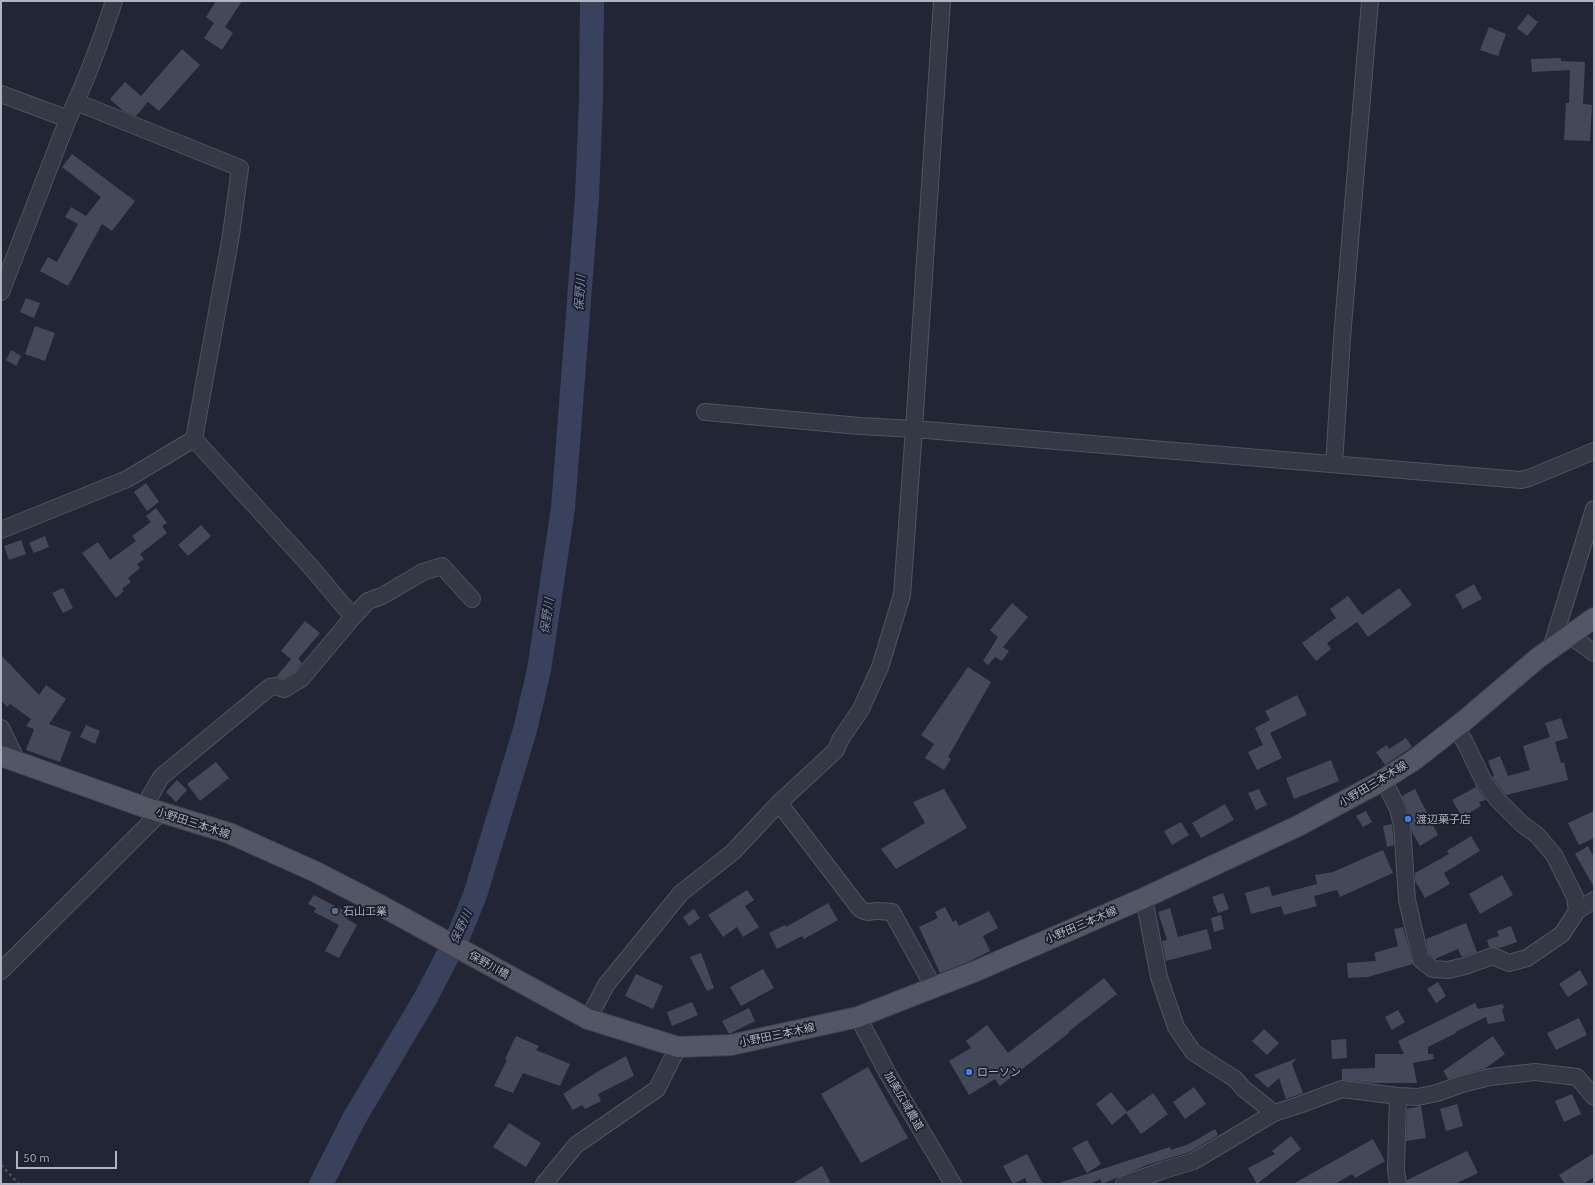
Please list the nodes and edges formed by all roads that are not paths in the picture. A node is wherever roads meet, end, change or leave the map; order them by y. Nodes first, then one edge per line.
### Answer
1 (114, 1) edge
2 (942, 1) edge
3 (1370, 1) edge
4 (1, 94) edge
5 (76, 102) junction
6 (68, 120) junction
7 (1, 292) edge
8 (705, 412) dead end
9 (914, 429) junction
10 (194, 439) junction
11 (1594, 451) edge
12 (1334, 464) junction
13 (1594, 509) edge
14 (1, 530) edge
15 (472, 599) dead end
16 (353, 617) junction
17 (1594, 618) edge
18 (1571, 636) junction
19 (1551, 648) junction
20 (1594, 653) edge
21 (1455, 727) junction
22 (1, 728) edge
23 (9, 758) edge
24 (1383, 779) junction
25 (779, 803) junction
26 (152, 810) junction
27 (1144, 898) junction
28 (1594, 900) edge
29 (378, 904) joint
30 (1577, 911) junction
31 (1, 970) edge
32 (515, 980) joint
33 (934, 988) junction
34 (858, 1017) junction
35 (588, 1019) junction
36 (678, 1047) junction
37 (1398, 1096) junction
38 (1594, 1097) edge
39 (1274, 1113) junction
40 (544, 1184) edge
41 (953, 1184) edge
42 (1124, 1184) edge
43 (1398, 1184) edge

1 - 5 street
2 - 9 street
3 - 12 street
4 - 6 street
5 - 6 street
5 - 10 street
6 - 7 street
8 - 9 street
9 - 12 street
9 - 25 street
10 - 14 street
10 - 16 street
11 - 12 street
13 - 19 street
15 - 16 street
16 - 26 street
17 - 18 main road, 小野田三本木線
18 - 19 main road, 小野田三本木線
18 - 20 street
19 - 21 main road, 小野田三本木線
21 - 24 main road, 小野田三本木線
21 - 30 street
22 - 23 street
23 - 26 main road, 小野田三本木線
24 - 27 main road, 小野田三本木線
24 - 30 street
25 - 33 street
25 - 35 street
26 - 29 main road, 小野田三本木線
26 - 31 street
27 - 33 main road, 小野田三本木線
27 - 39 street
28 - 30 street
29 - 32 main road, 保野川橋
32 - 35 main road, 小野田三本木線
33 - 34 main road, 小野田三本木線
34 - 36 main road, 小野田三本木線
34 - 41 street, 加美広域農道
35 - 36 main road, 小野田三本木線
36 - 40 street
37 - 38 street
37 - 39 street
37 - 43 street
39 - 42 street

